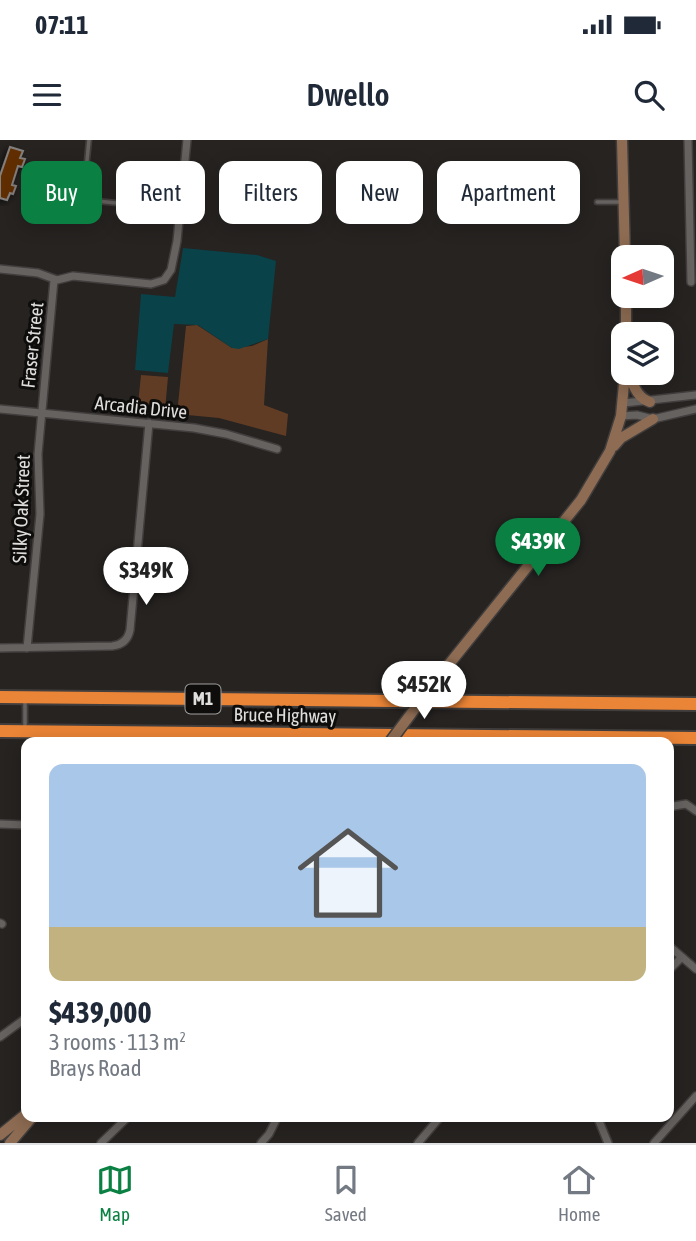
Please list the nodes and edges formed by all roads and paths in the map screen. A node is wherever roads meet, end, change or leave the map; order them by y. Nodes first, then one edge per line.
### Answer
1 (89, 140) edge
2 (187, 140) edge
3 (622, 140) edge
4 (688, 140) edge
5 (87, 161) edge
6 (597, 202) dead end
7 (624, 202) junction
8 (625, 245) edge
9 (0, 269) edge
10 (54, 280) junction
11 (691, 282) dead end
12 (626, 385) edge
13 (633, 385) edge
14 (696, 395) edge
15 (650, 402) junction
16 (624, 403) junction
17 (0, 409) edge
18 (696, 409) edge
19 (41, 412) junction
20 (621, 416) junction
21 (653, 419) junction
22 (149, 423) junction
23 (277, 449) dead end
24 (610, 451) junction
25 (0, 648) edge
26 (27, 648) junction
27 (0, 697) edge
28 (25, 697) junction
29 (696, 704) edge
30 (0, 731) edge
31 (25, 731) junction
32 (394, 737) edge
33 (600, 737) edge
34 (674, 738) edge
35 (696, 738) edge
36 (674, 806) edge
37 (696, 811) edge
38 (0, 824) edge
39 (21, 825) edge
40 (674, 950) edge
41 (682, 957) junction
42 (674, 965) edge
43 (696, 969) edge
44 (21, 1022) edge
45 (0, 1037) edge
46 (696, 1096) edge
47 (21, 1118) edge
48 (674, 1121) edge
49 (28, 1122) edge
50 (123, 1122) edge
51 (275, 1122) edge
52 (436, 1122) edge
53 (599, 1122) edge
54 (673, 1122) edge
55 (0, 1135) edge
56 (10, 1143) edge
57 (101, 1143) edge
58 (261, 1143) edge
59 (418, 1143) edge
60 (608, 1143) edge
61 (654, 1143) edge

1 - 5 lane
2 - 10 street
3 - 7 main road
4 - 11 street
6 - 7 lane
7 - 8 main road
9 - 10 street
10 - 19 street, Fraser Street
12 - 16 main road
13 - 15 main road
14 - 15 street
15 - 16 street
16 - 20 main road
17 - 19 street, Arcadia Drive
18 - 21 street
19 - 22 street, Arcadia Drive
19 - 26 street, Silky Oak Street
20 - 21 street
20 - 24 main road
21 - 24 main road
22 - 23 street, Arcadia Drive
22 - 26 street
24 - 32 main road, bridge
25 - 26 street
27 - 28 highway, Bruce Highway / M1
28 - 29 highway, Bruce Highway / M1
28 - 31 lane
30 - 31 highway, Bruce Highway / M1
31 - 33 highway, Bruce Highway / M1
34 - 35 highway, Bruce Highway / M1
36 - 37 street
38 - 39 street
40 - 41 street
41 - 42 street
41 - 43 street
44 - 45 street
46 - 48 street
47 - 55 main road
49 - 56 main road
50 - 57 street
51 - 58 street
52 - 59 street
53 - 60 street
54 - 61 street

